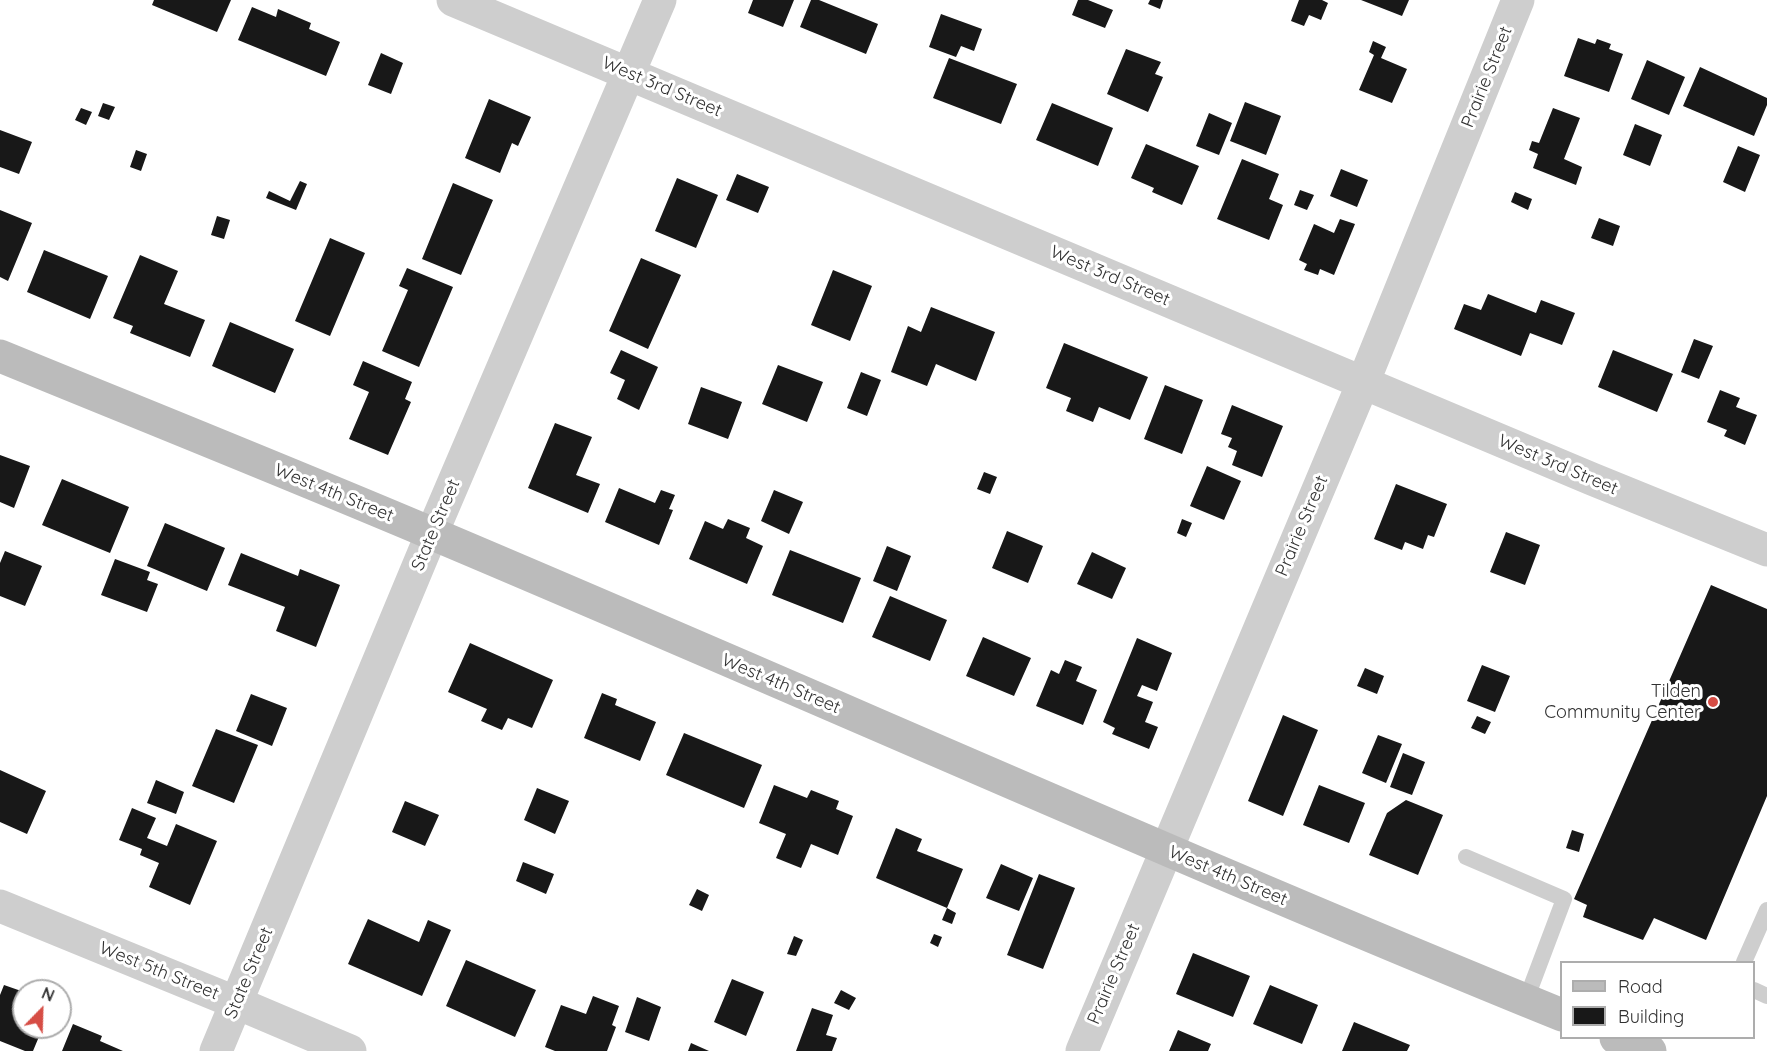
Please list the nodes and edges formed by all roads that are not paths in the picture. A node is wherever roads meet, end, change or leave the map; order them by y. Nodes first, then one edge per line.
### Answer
1 (453, 0) edge
2 (660, 0) edge
3 (1518, 0) edge
4 (628, 73) junction
5 (0, 356) edge
6 (1363, 383) junction
7 (432, 534) junction
8 (1767, 550) edge
9 (1166, 850) junction
10 (1467, 857) dead end
11 (0, 906) edge
12 (1767, 910) edge
13 (1745, 961) edge
14 (1526, 1000) junction
15 (237, 1003) junction
16 (1560, 1014) edge
17 (1619, 1039) edge
18 (216, 1051) edge
19 (350, 1051) edge
20 (1082, 1051) edge
21 (1650, 1051) edge

1 - 4 street, West 3rd Street
2 - 4 street, State Street
3 - 6 street, Prairie Street
4 - 6 street, West 3rd Street
4 - 7 street, State Street
5 - 7 street, West 4th Street
6 - 8 street, West 3rd Street
6 - 9 street, Prairie Street
7 - 9 street, West 4th Street
7 - 15 street, State Street
9 - 14 street, West 4th Street
9 - 20 street, Prairie Street
10 - 14 lane
11 - 15 street, West 5th Street
12 - 13 lane
14 - 16 street, West 4th Street
15 - 18 street, State Street
15 - 19 street, West 5th Street
17 - 21 street

